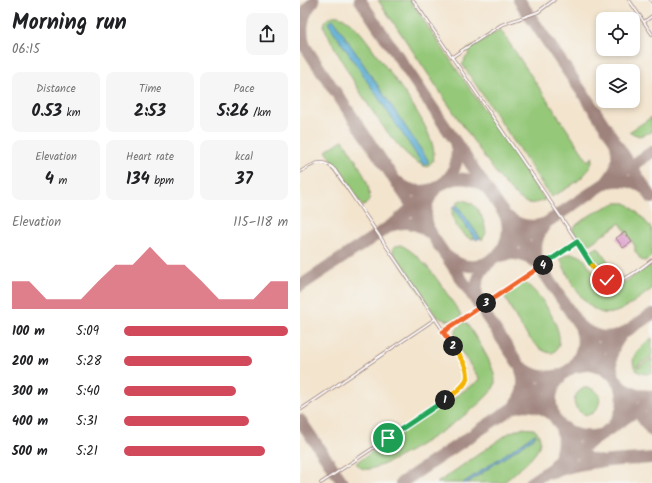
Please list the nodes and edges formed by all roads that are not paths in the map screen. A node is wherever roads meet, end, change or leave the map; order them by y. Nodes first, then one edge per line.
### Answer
1 (414, 0) edge
2 (554, 0) edge
3 (629, 0) edge
4 (652, 16) edge
5 (644, 22) junction
6 (652, 34) edge
7 (452, 57) junction
8 (300, 172) edge
9 (577, 242) junction
10 (652, 260) edge
11 (435, 319) junction
12 (443, 332) junction
13 (300, 410) edge
14 (321, 483) edge

1 - 7 lane
2 - 7 lane
3 - 5 lane
4 - 5 lane
5 - 6 lane
7 - 9 lane
8 - 11 lane
9 - 10 lane
9 - 12 lane
11 - 12 lane
11 - 13 lane
12 - 14 lane

